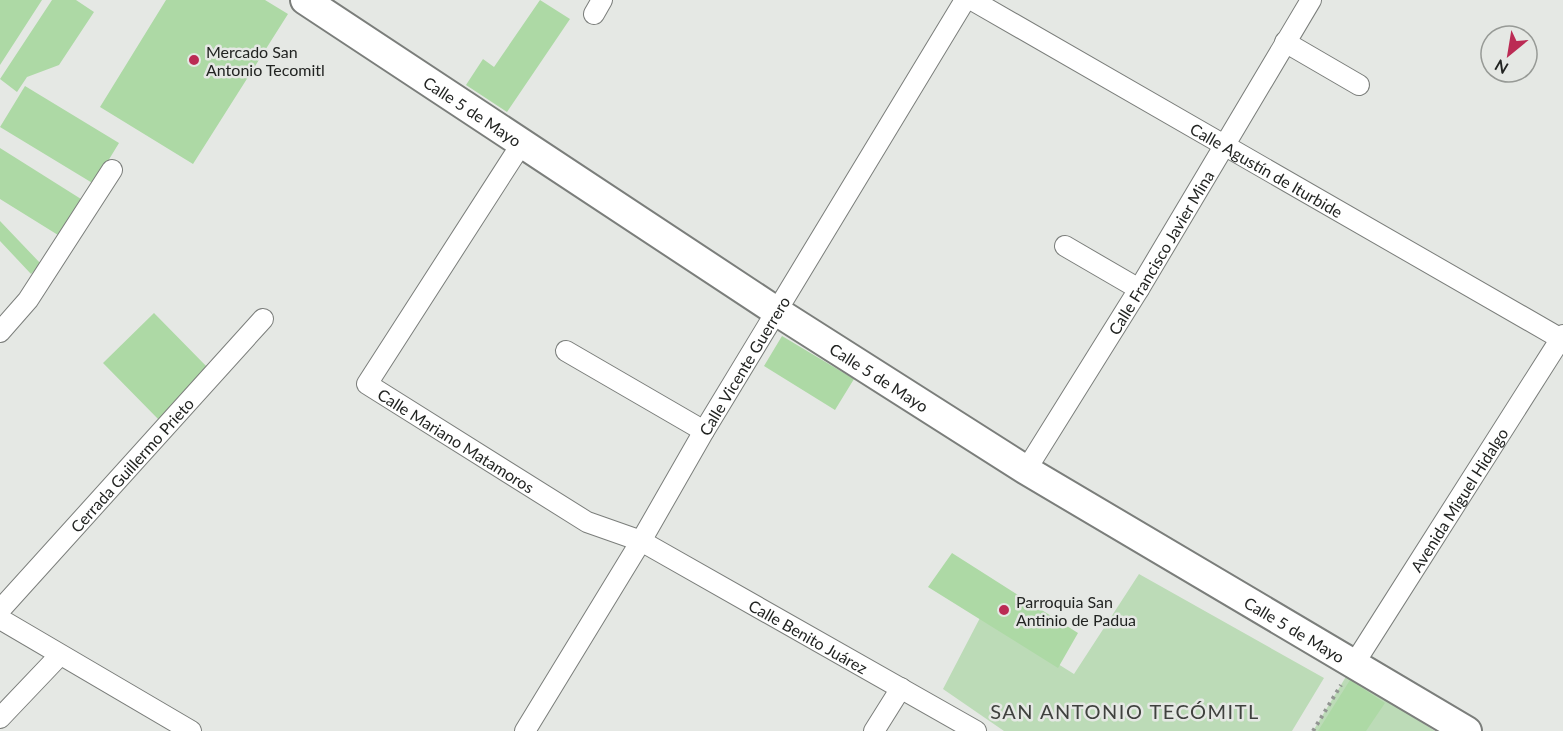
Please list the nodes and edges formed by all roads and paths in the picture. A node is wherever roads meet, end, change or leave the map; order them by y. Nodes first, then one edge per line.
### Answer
1 (304, 0) edge
2 (964, 0) edge
3 (972, 0) edge
4 (1311, 0) edge
5 (1285, 42) junction
6 (1359, 85) dead end
7 (522, 143) junction
8 (1226, 146) junction
9 (112, 170) dead end
10 (1065, 246) dead end
11 (1139, 289) junction
12 (776, 311) junction
13 (263, 319) dead end
14 (0, 332) edge
15 (1562, 338) edge
16 (566, 351) dead end
17 (704, 431) junction
18 (1026, 470) junction
19 (641, 541) junction
20 (0, 610) edge
21 (0, 620) edge
22 (59, 656) junction
23 (1354, 664) junction
24 (901, 688) junction
25 (0, 718) edge
26 (191, 731) edge
27 (525, 731) edge
28 (874, 731) edge
29 (976, 731) edge
30 (1313, 731) edge
31 (1467, 731) edge

1 - 7 main road, Calle 5 de Mayo
2 - 12 street, Calle Vicente Guerrero
3 - 8 street, Calle Agustín de Iturbide
4 - 5 street, Calle Francisco Javier Mina
5 - 6 street
5 - 8 street, Calle Francisco Javier Mina
7 - 12 main road, Calle 5 de Mayo
7 - 19 street, Calle Mariano Matamoros
8 - 11 street, Calle Francisco Javier Mina
8 - 15 street, Calle Agustín de Iturbide
9 - 14 street
10 - 11 street
11 - 18 street, Calle Francisco Javier Mina
12 - 17 street, Calle Vicente Guerrero
12 - 18 main road, Calle 5 de Mayo
13 - 20 street, Cerrada Guillermo Prieto
15 - 23 street, Avenida Miguel Hidalgo
16 - 17 street
17 - 19 street, Calle Vicente Guerrero
18 - 23 main road, Calle 5 de Mayo
19 - 24 street, Calle Benito Juárez
19 - 27 street, Calle Vicente Guerrero
21 - 22 street
22 - 25 street
22 - 26 street
23 - 30 path
23 - 31 main road, Calle 5 de Mayo
24 - 28 street
24 - 29 street, Calle Benito Juárez

